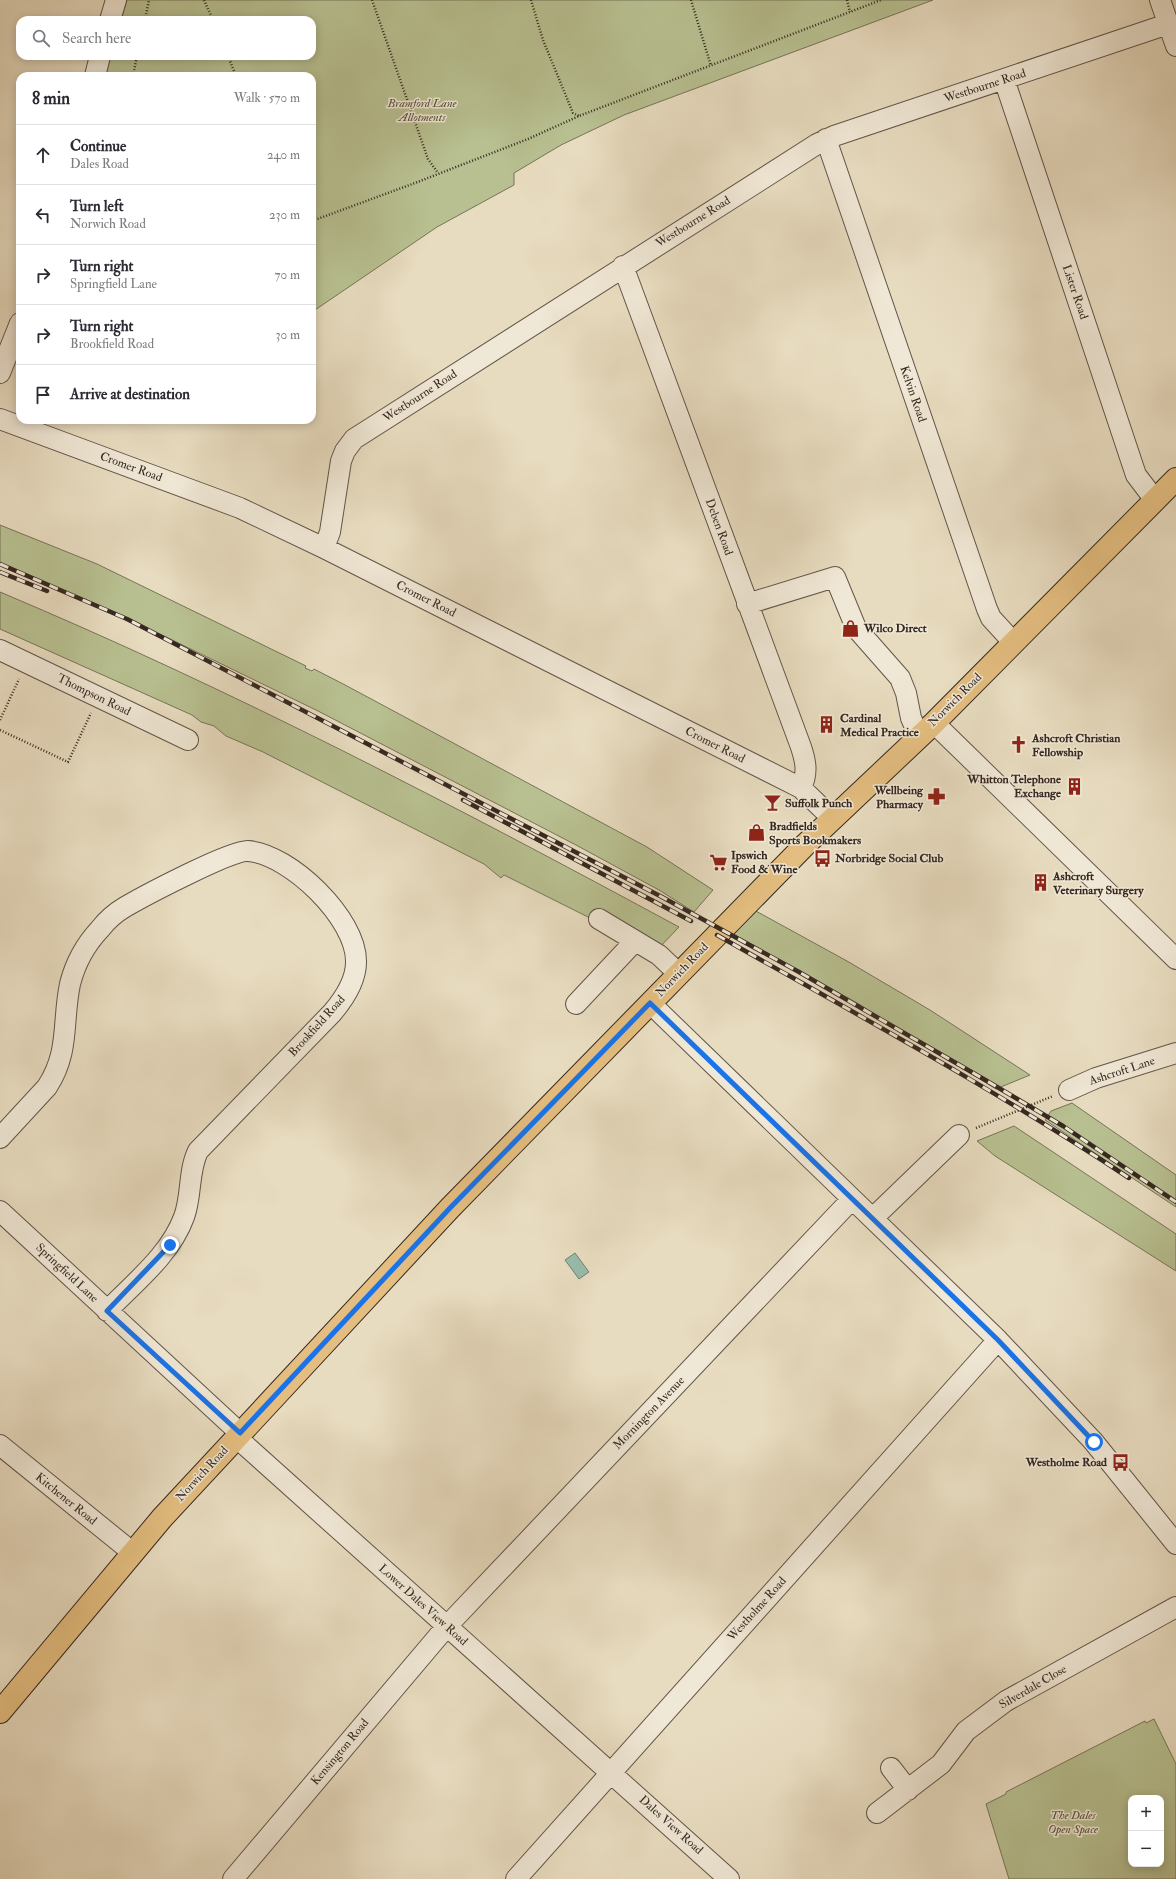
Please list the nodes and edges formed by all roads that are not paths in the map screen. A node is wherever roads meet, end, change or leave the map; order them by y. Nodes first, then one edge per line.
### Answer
1 (116, 0) edge
2 (1160, 0) edge
3 (111, 16) edge
4 (1168, 24) junction
5 (1176, 46) edge
6 (99, 60) edge
7 (96, 72) edge
8 (1004, 79) junction
9 (826, 139) junction
10 (623, 266) junction
11 (16, 343) edge
12 (0, 373) edge
13 (0, 419) edge
14 (1176, 479) edge
15 (1155, 500) junction
16 (324, 548) junction
17 (747, 604) junction
18 (1013, 642) junction
19 (0, 650) edge
20 (927, 729) junction
21 (188, 740) dead end
22 (801, 788) junction
23 (832, 818) junction
24 (599, 919) dead end
25 (635, 941) junction
26 (1176, 959) edge
27 (679, 974) junction
28 (650, 1003) junction
29 (576, 1004) dead end
30 (1176, 1053) edge
31 (1069, 1090) road end
32 (959, 1134) road end
33 (0, 1138) edge
34 (852, 1199) junction
35 (0, 1212) edge
36 (873, 1218) junction
37 (107, 1311) junction
38 (998, 1340) junction
39 (238, 1435) junction
40 (0, 1445) edge
41 (1176, 1544) edge
42 (132, 1552) junction
43 (1176, 1607) edge
44 (447, 1626) junction
45 (0, 1712) edge
46 (891, 1768) dead end
47 (612, 1772) junction
48 (908, 1790) junction
49 (877, 1813) dead end
50 (233, 1879) edge
51 (516, 1879) edge
52 (729, 1879) edge

1 - 3 street
2 - 4 street
4 - 5 street
4 - 8 street, Westbourne Road
6 - 7 street
8 - 9 street, Westbourne Road
8 - 15 street, Lister Road
9 - 10 street, Westbourne Road
9 - 18 street, Kelvin Road
10 - 16 street, Westbourne Road
10 - 17 street, Deben Road
11 - 12 street
13 - 16 street, Cromer Road
14 - 15 main road, Norwich Road
15 - 18 main road, Norwich Road
16 - 22 street, Cromer Road
17 - 20 street
17 - 22 street, Deben Road
18 - 20 main road, Norwich Road
19 - 21 street, Thompson Road
20 - 23 main road, Norwich Road
20 - 26 street
22 - 23 street, Cromer Road
23 - 27 main road, Norwich Road
24 - 25 street
25 - 27 street
25 - 29 street
27 - 28 main road, Norwich Road
28 - 34 street
28 - 39 main road, Norwich Road
30 - 31 street, Ashcroft Lane
32 - 36 street
33 - 37 street, Brookfield Road
34 - 36 street
34 - 44 street, Mornington Avenue
35 - 37 street, Springfield Lane
36 - 38 street
37 - 39 street, Springfield Lane
38 - 41 street
38 - 47 street, Westholme Road
39 - 42 main road, Norwich Road
39 - 44 street, Lower Dales View Road
40 - 42 street, Kitchener Road
42 - 45 main road, Norwich Road
43 - 48 street, Silverdale Close
44 - 47 street, Lower Dales View Road
44 - 50 street, Kensington Road
46 - 48 street
47 - 51 street, Westholme Road
47 - 52 street, Dales View Road
48 - 49 street, Silverdale Close

